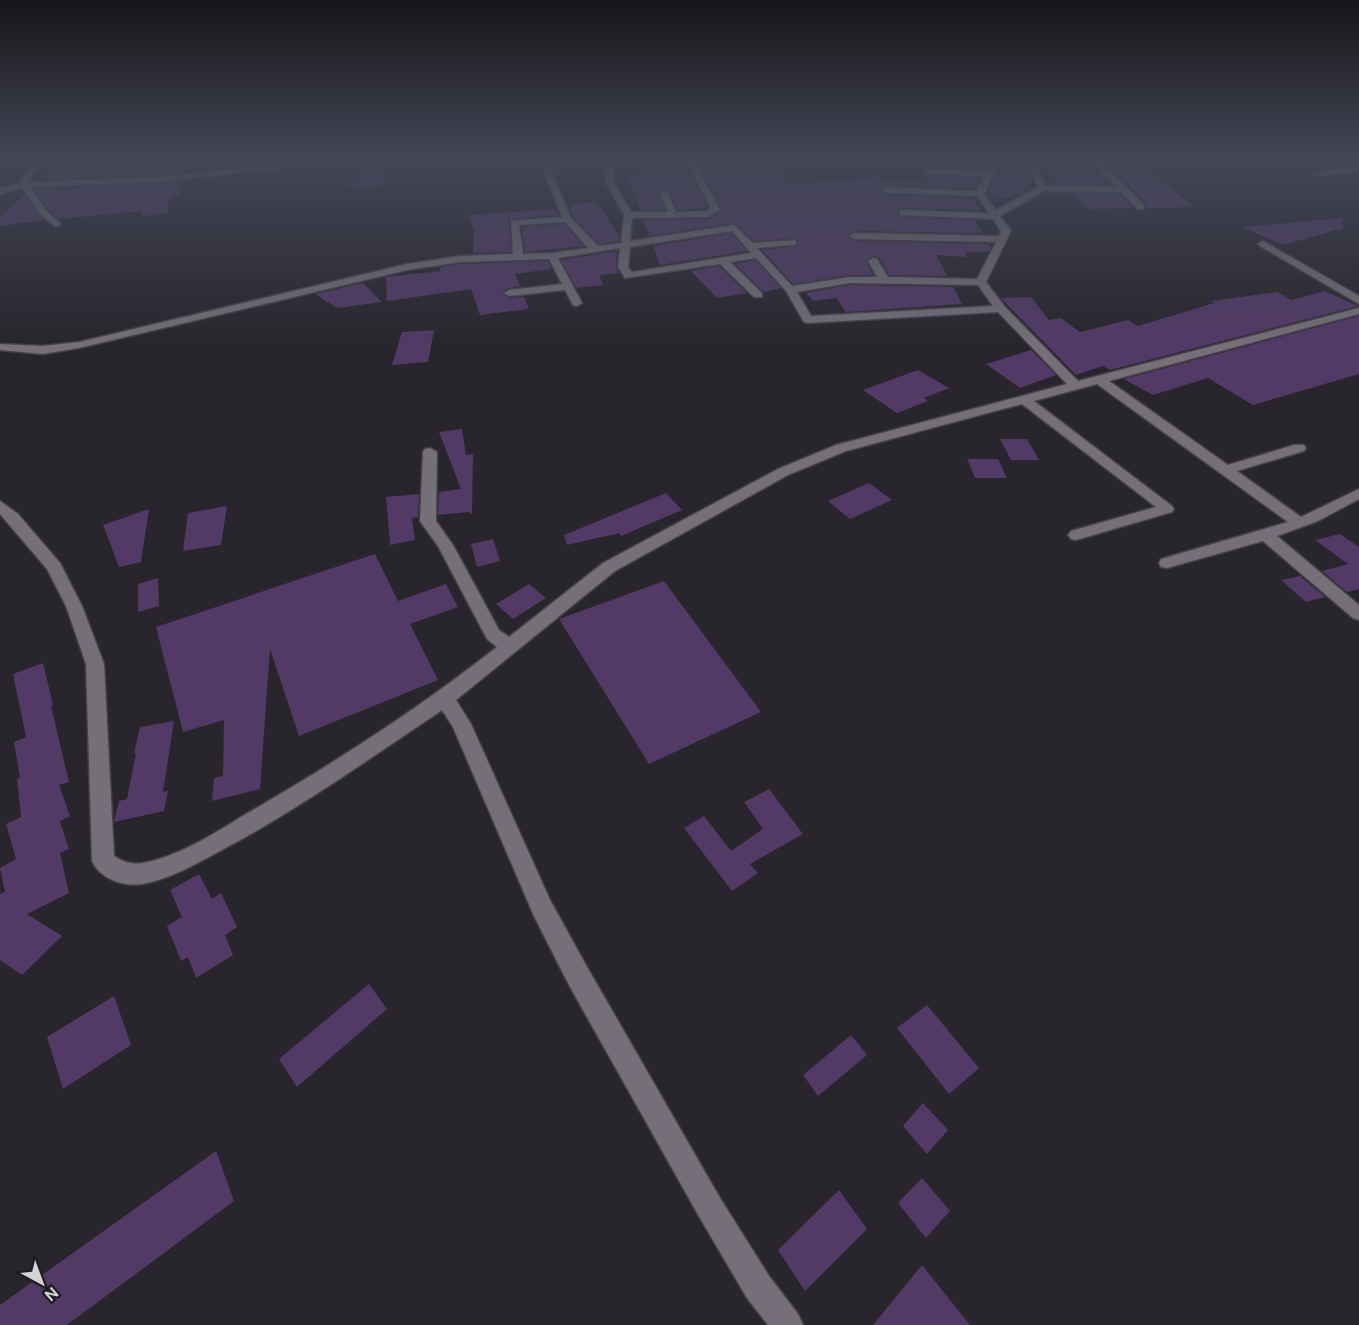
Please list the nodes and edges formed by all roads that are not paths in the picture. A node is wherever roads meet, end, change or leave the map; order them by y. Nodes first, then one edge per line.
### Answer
1 (54, 222) edge
2 (529, 222) edge
3 (570, 222) edge
4 (627, 222) edge
5 (999, 222) edge
6 (56, 224) dead end
7 (854, 236) dead end
8 (1002, 239) junction
9 (793, 242) dead end
10 (625, 243) junction
11 (1263, 244) dead end
12 (748, 246) junction
13 (595, 249) junction
14 (756, 255) junction
15 (552, 256) junction
16 (518, 257) junction
17 (721, 260) junction
18 (873, 261) dead end
19 (884, 280) junction
20 (981, 282) junction
21 (567, 287) junction
22 (790, 290) junction
23 (509, 293) dead end
24 (758, 295) dead end
25 (1359, 301) edge
26 (577, 303) dead end
27 (1001, 309) junction
28 (1359, 311) edge
29 (0, 347) edge
30 (1098, 379) junction
31 (1075, 385) junction
32 (1024, 399) junction
33 (1299, 448) dead end
34 (430, 452) dead end
35 (1226, 471) junction
36 (1359, 493) edge
37 (0, 506) edge
38 (1300, 524) junction
39 (1076, 535) dead end
40 (1267, 536) junction
41 (1167, 562) dead end
42 (1359, 614) edge
43 (509, 647) junction
44 (445, 699) junction
45 (787, 1325) edge

1 - 6 street
2 - 16 street
3 - 13 street
4 - 10 street
5 - 8 street
7 - 8 street
8 - 20 street
9 - 12 street
10 - 12 street
10 - 13 street
10 - 17 street
11 - 25 street
12 - 14 street
13 - 15 street
14 - 17 street
14 - 22 street
15 - 16 street
15 - 21 street
16 - 29 street
17 - 24 street
18 - 19 street
19 - 20 street
19 - 22 street
20 - 27 street
21 - 23 street
21 - 26 street
22 - 27 street
27 - 31 street
28 - 30 street
30 - 31 street
30 - 35 street
31 - 32 street
32 - 39 street
32 - 43 street
33 - 35 street
34 - 43 street
35 - 38 street
36 - 38 street
37 - 44 street
38 - 40 street
40 - 41 street
40 - 42 street
43 - 44 street
44 - 45 street

